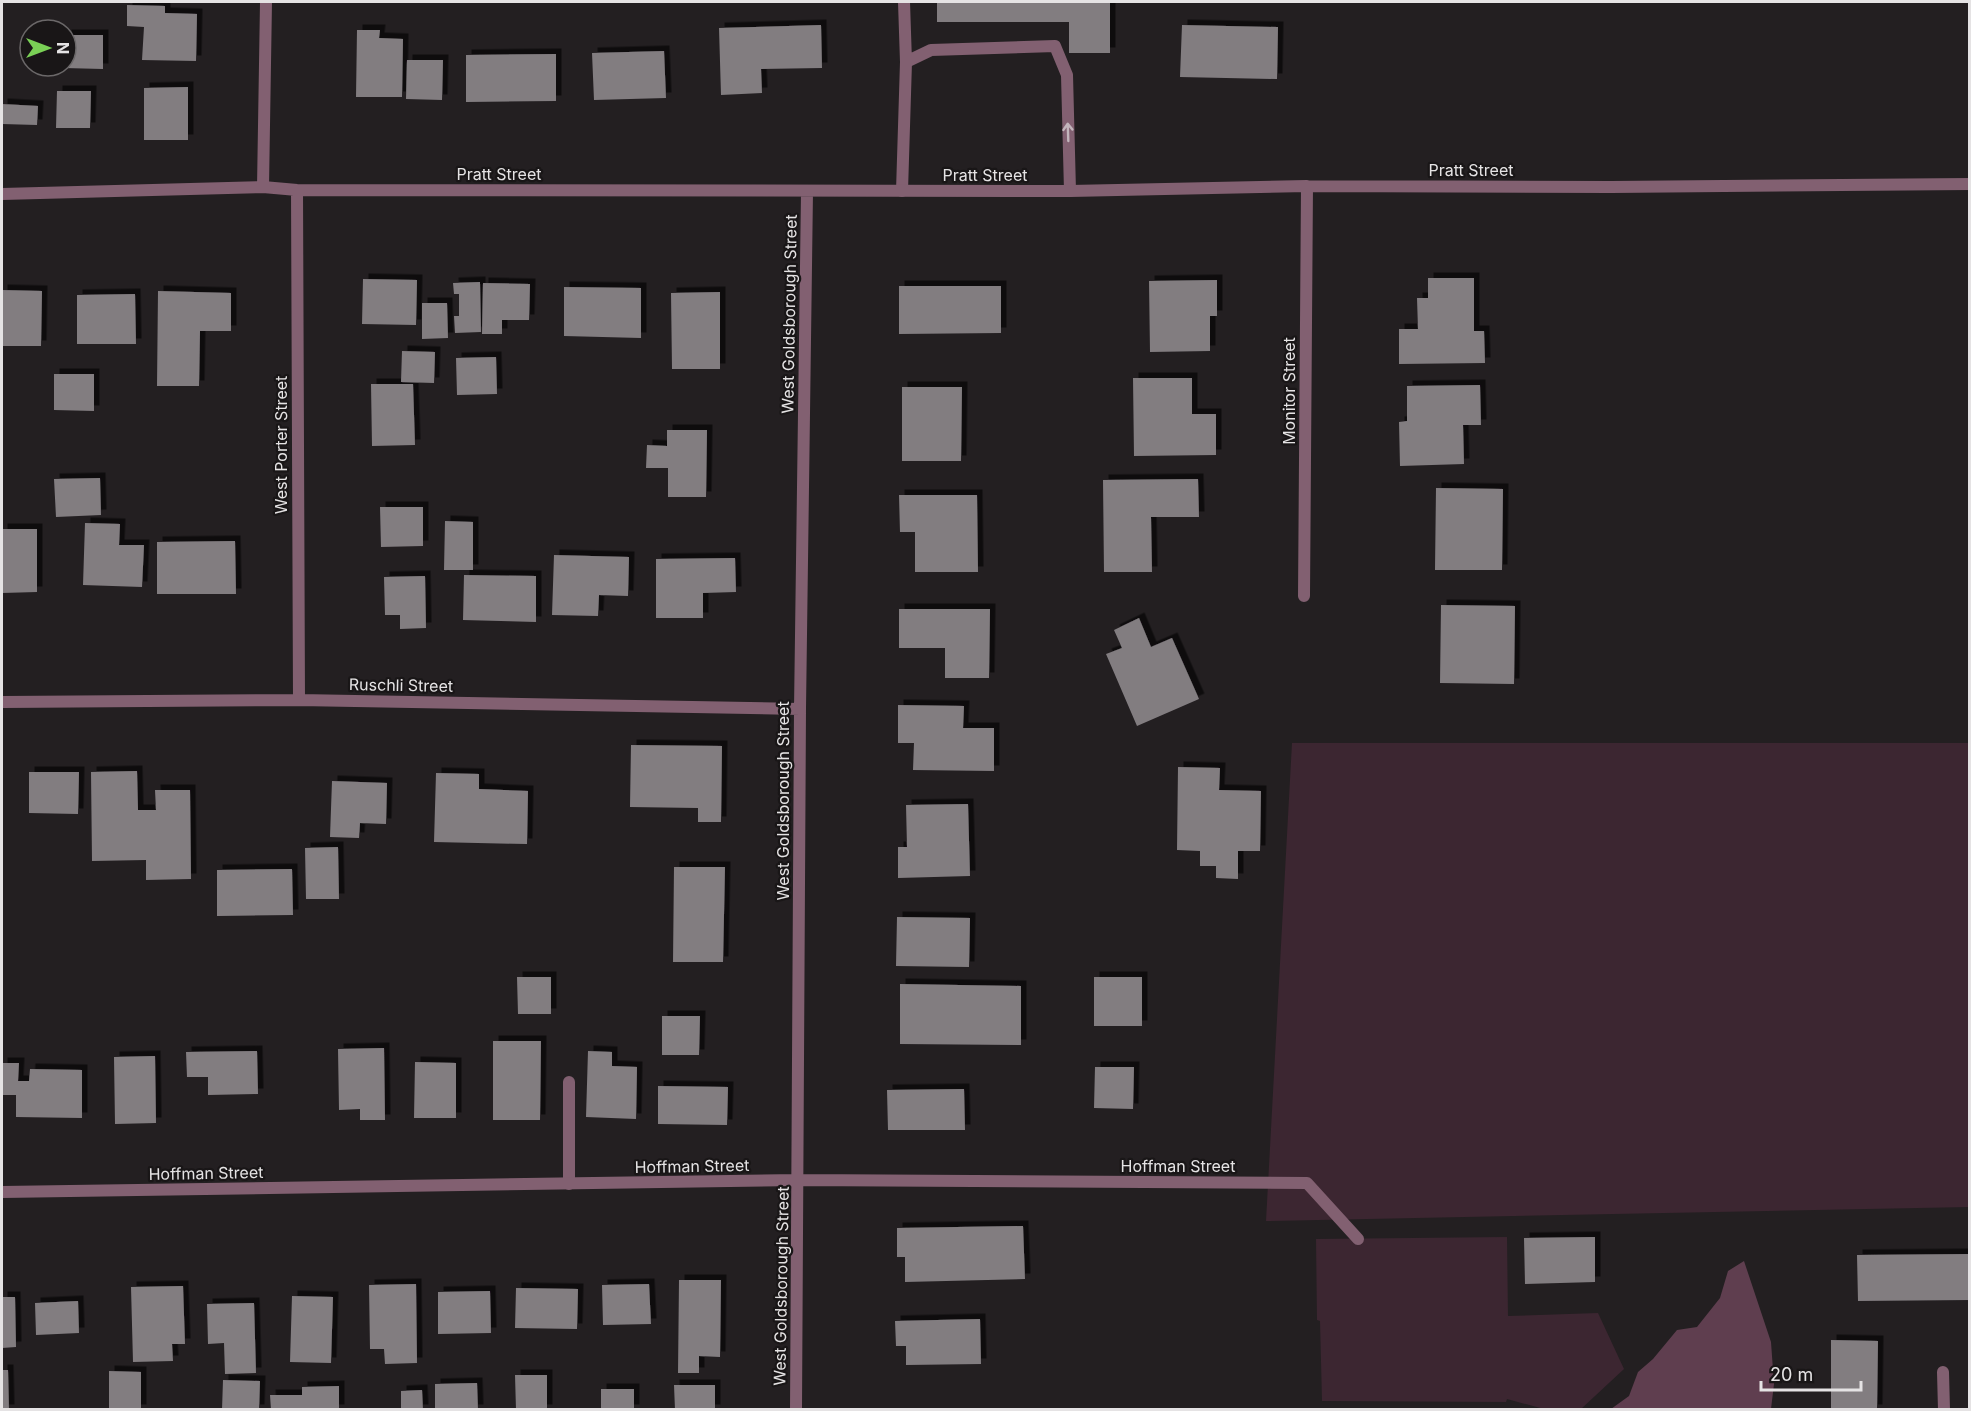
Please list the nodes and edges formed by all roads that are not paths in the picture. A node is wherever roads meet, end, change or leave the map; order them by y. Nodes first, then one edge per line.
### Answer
1 (266, 2) edge
2 (904, 2) edge
3 (906, 62) junction
4 (1970, 184) edge
5 (1306, 186) junction
6 (263, 187) junction
7 (297, 190) junction
8 (902, 191) junction
9 (1070, 191) junction
10 (807, 192) junction
11 (2, 194) edge
12 (1304, 596) dead end
13 (299, 700) junction
14 (2, 702) edge
15 (800, 709) junction
16 (568, 1082) dead end
17 (798, 1180) junction
18 (569, 1184) junction
19 (2, 1192) edge
20 (1358, 1239) dead end
21 (1943, 1372) dead end
22 (796, 1410) edge
23 (1944, 1410) edge

1 - 6 street
2 - 3 street
3 - 8 street
9 -> 3 street
4 - 5 street, Pratt Street
5 - 9 street, Pratt Street
5 - 12 street, Monitor Street
6 - 7 street, Pratt Street
6 - 11 street, Pratt Street
7 - 10 street, Pratt Street
7 - 13 street, West Porter Street
8 - 9 street, Pratt Street
8 - 10 street, Pratt Street
10 - 15 street, West Goldsborough Street
13 - 14 street, Ruschli Street
13 - 15 street, Ruschli Street
15 - 17 street, West Goldsborough Street
16 - 18 street
17 - 18 street, Hoffman Street
17 - 20 street, Hoffman Street
17 - 22 street, West Goldsborough Street
18 - 19 street, Hoffman Street
21 - 23 street

